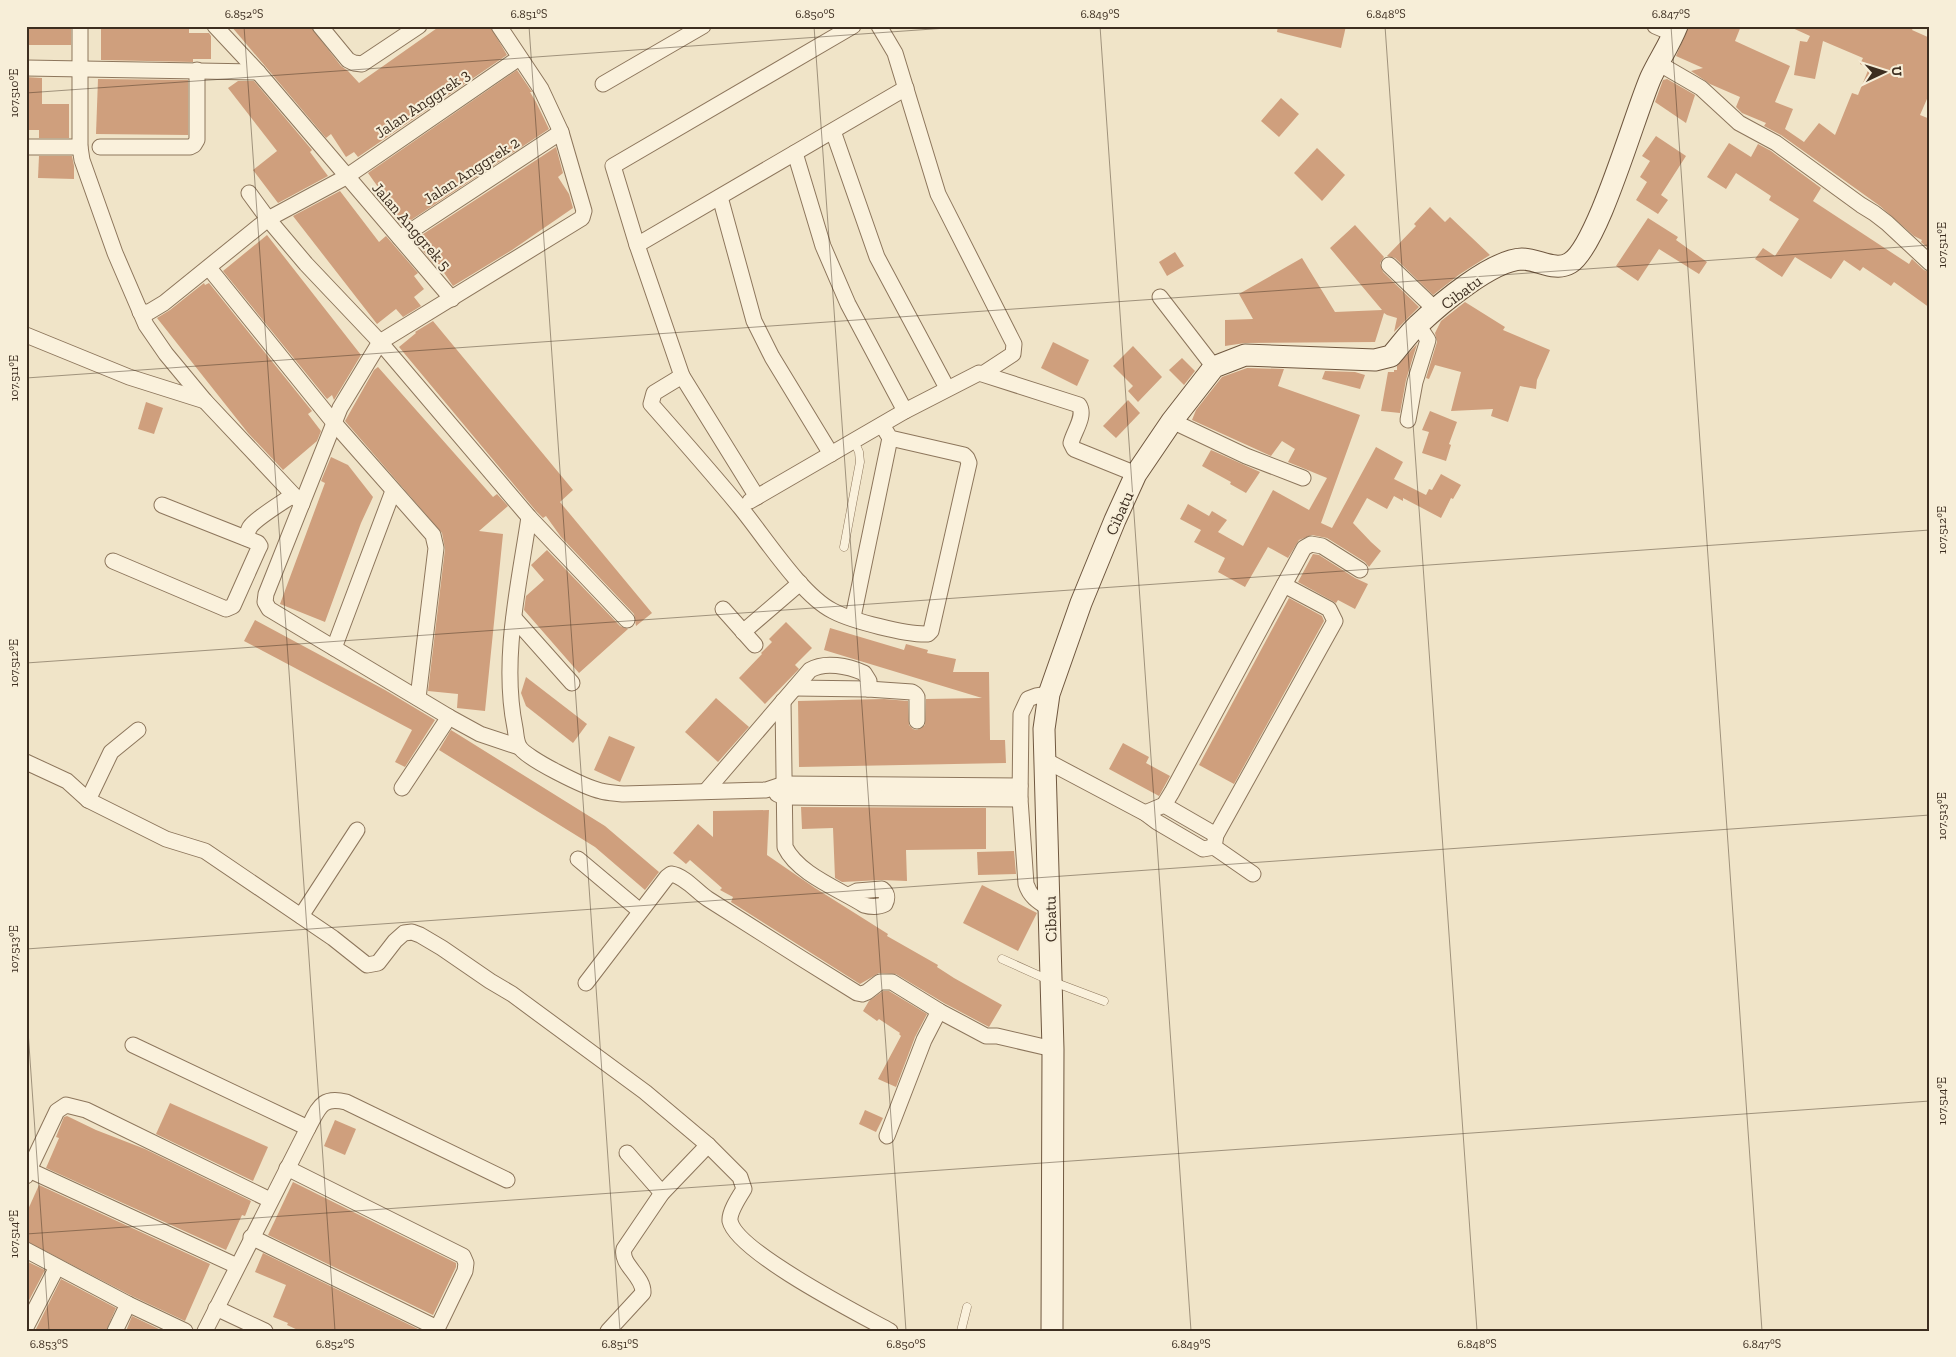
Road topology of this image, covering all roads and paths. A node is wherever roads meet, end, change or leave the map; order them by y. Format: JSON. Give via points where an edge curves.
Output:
{"nodes":[{"id":1,"x":80,"y":26,"type":"edge"},
{"id":2,"x":215,"y":26,"type":"edge"},
{"id":3,"x":320,"y":26,"type":"edge"},
{"id":4,"x":418,"y":26,"type":"edge"},
{"id":5,"x":499,"y":26,"type":"edge"},
{"id":6,"x":703,"y":26,"type":"edge"},
{"id":7,"x":853,"y":26,"type":"edge"},
{"id":8,"x":880,"y":26,"type":"edge"},
{"id":9,"x":1668,"y":29,"type":"edge"},
{"id":10,"x":519,"y":58,"type":"junction"},
{"id":11,"x":1658,"y":63,"type":"junction"},
{"id":12,"x":26,"y":68,"type":"edge"},
{"id":13,"x":80,"y":69,"type":"junction"},
{"id":14,"x":198,"y":70,"type":"junction"},
{"id":15,"x":258,"y":72,"type":"junction"},
{"id":16,"x":603,"y":84,"type":"dead end"},
{"id":17,"x":906,"y":88,"type":"junction"},
{"id":18,"x":833,"y":131,"type":"junction"},
{"id":19,"x":561,"y":132,"type":"junction"},
{"id":20,"x":26,"y":147,"type":"edge"},
{"id":21,"x":80,"y":147,"type":"junction"},
{"id":22,"x":100,"y":147,"type":"dead end"},
{"id":23,"x":795,"y":153,"type":"junction"},
{"id":24,"x":346,"y":177,"type":"junction"},
{"id":25,"x":249,"y":193,"type":"dead end"},
{"id":26,"x":720,"y":197,"type":"junction"},
{"id":27,"x":268,"y":219,"type":"junction"},
{"id":28,"x":400,"y":238,"type":"junction"},
{"id":29,"x":637,"y":245,"type":"junction"},
{"id":30,"x":1930,"y":263,"type":"edge"},
{"id":31,"x":1389,"y":265,"type":"dead end"},
{"id":32,"x":209,"y":268,"type":"junction"},
{"id":33,"x":452,"y":298,"type":"junction"},
{"id":34,"x":1160,"y":298,"type":"dead end"},
{"id":35,"x":1436,"y":310,"type":"junction"},
{"id":36,"x":140,"y":312,"type":"junction"},
{"id":37,"x":1418,"y":325,"type":"junction"},
{"id":38,"x":26,"y":335,"type":"edge"},
{"id":39,"x":380,"y":342,"type":"junction"},
{"id":40,"x":1214,"y":367,"type":"junction"},
{"id":41,"x":984,"y":373,"type":"junction"},
{"id":42,"x":682,"y":376,"type":"junction"},
{"id":43,"x":947,"y":388,"type":"junction"},
{"id":44,"x":206,"y":401,"type":"junction"},
{"id":45,"x":905,"y":411,"type":"junction"},
{"id":46,"x":1408,"y":420,"type":"dead end"},
{"id":47,"x":1172,"y":421,"type":"junction"},
{"id":48,"x":335,"y":424,"type":"junction"},
{"id":49,"x":886,"y":432,"type":"junction"},
{"id":50,"x":854,"y":441,"type":"junction"},
{"id":51,"x":831,"y":454,"type":"junction"},
{"id":52,"x":1136,"y":474,"type":"junction"},
{"id":53,"x":1303,"y":478,"type":"dead end"},
{"id":54,"x":393,"y":491,"type":"junction"},
{"id":55,"x":757,"y":497,"type":"junction"},
{"id":56,"x":298,"y":499,"type":"junction"},
{"id":57,"x":162,"y":504,"type":"dead end"},
{"id":58,"x":740,"y":507,"type":"junction"},
{"id":59,"x":529,"y":517,"type":"junction"},
{"id":60,"x":246,"y":538,"type":"junction"},
{"id":61,"x":844,"y":547,"type":"dead end"},
{"id":62,"x":113,"y":561,"type":"dead end"},
{"id":63,"x":1360,"y":570,"type":"dead end"},
{"id":64,"x":800,"y":583,"type":"junction"},
{"id":65,"x":1284,"y":585,"type":"junction"},
{"id":66,"x":723,"y":609,"type":"dead end"},
{"id":67,"x":514,"y":618,"type":"junction"},
{"id":68,"x":853,"y":618,"type":"junction"},
{"id":69,"x":627,"y":620,"type":"dead end"},
{"id":70,"x":743,"y":632,"type":"junction"},
{"id":71,"x":755,"y":645,"type":"dead end"},
{"id":72,"x":334,"y":648,"type":"junction"},
{"id":73,"x":572,"y":683,"type":"dead end"},
{"id":74,"x":794,"y":688,"type":"junction"},
{"id":75,"x":868,"y":689,"type":"junction"},
{"id":76,"x":1049,"y":694,"type":"junction"},
{"id":77,"x":418,"y":698,"type":"junction"},
{"id":78,"x":783,"y":701,"type":"junction"},
{"id":79,"x":449,"y":717,"type":"junction"},
{"id":80,"x":917,"y":720,"type":"dead end"},
{"id":81,"x":138,"y":730,"type":"dead end"},
{"id":82,"x":519,"y":747,"type":"junction"},
{"id":83,"x":1044,"y":760,"type":"junction"},
{"id":84,"x":26,"y":762,"type":"edge"},
{"id":85,"x":402,"y":788,"type":"dead end"},
{"id":86,"x":784,"y":790,"type":"junction"},
{"id":87,"x":706,"y":791,"type":"junction"},
{"id":88,"x":1020,"y":792,"type":"junction"},
{"id":89,"x":88,"y":800,"type":"junction"},
{"id":90,"x":1164,"y":805,"type":"junction"},
{"id":91,"x":1145,"y":813,"type":"junction"},
{"id":92,"x":357,"y":830,"type":"dead end"},
{"id":93,"x":1215,"y":841,"type":"junction"},
{"id":94,"x":578,"y":859,"type":"dead end"},
{"id":95,"x":1254,"y":874,"type":"dead end"},
{"id":96,"x":849,"y":895,"type":"dead end"},
{"id":97,"x":1050,"y":909,"type":"junction"},
{"id":98,"x":640,"y":911,"type":"junction"},
{"id":99,"x":301,"y":916,"type":"junction"},
{"id":100,"x":1002,"y":959,"type":"dead end"},
{"id":101,"x":1050,"y":980,"type":"junction"},
{"id":102,"x":586,"y":983,"type":"dead end"},
{"id":103,"x":1104,"y":1000,"type":"dead end"},
{"id":104,"x":939,"y":1011,"type":"junction"},
{"id":105,"x":133,"y":1045,"type":"dead end"},
{"id":106,"x":1053,"y":1048,"type":"junction"},
{"id":107,"x":308,"y":1128,"type":"junction"},
{"id":108,"x":887,"y":1136,"type":"dead end"},
{"id":109,"x":708,"y":1145,"type":"junction"},
{"id":110,"x":627,"y":1153,"type":"dead end"},
{"id":111,"x":287,"y":1168,"type":"junction"},
{"id":112,"x":28,"y":1173,"type":"edge"},
{"id":113,"x":507,"y":1180,"type":"dead end"},
{"id":114,"x":662,"y":1193,"type":"junction"},
{"id":115,"x":270,"y":1200,"type":"junction"},
{"id":116,"x":251,"y":1237,"type":"junction"},
{"id":117,"x":26,"y":1250,"type":"edge"},
{"id":118,"x":237,"y":1266,"type":"junction"},
{"id":119,"x":57,"y":1267,"type":"junction"},
{"id":120,"x":128,"y":1304,"type":"junction"},
{"id":121,"x":967,"y":1307,"type":"dead end"},
{"id":122,"x":216,"y":1308,"type":"junction"},
{"id":123,"x":26,"y":1327,"type":"edge"},
{"id":124,"x":436,"y":1330,"type":"edge"},
{"id":125,"x":115,"y":1331,"type":"edge"},
{"id":126,"x":185,"y":1331,"type":"edge"},
{"id":127,"x":205,"y":1331,"type":"edge"},
{"id":128,"x":265,"y":1331,"type":"edge"},
{"id":129,"x":608,"y":1331,"type":"edge"},
{"id":130,"x":890,"y":1331,"type":"edge"},
{"id":131,"x":961,"y":1331,"type":"edge"},
{"id":132,"x":1052,"y":1331,"type":"edge"}],
"edges":[{"from":1,"to":13,"type":"street"},
{"from":2,"to":15,"type":"street","name":"Jalan Anggrek 5"},
{"from":3,"to":4,"type":"street","via":[[348,60],[362,64]]},
{"from":5,"to":10,"type":"street"},
{"from":6,"to":16,"type":"street"},
{"from":7,"to":29,"type":"street","via":[[613,166]]},
{"from":8,"to":17,"type":"street","via":[[895,53]]},
{"from":9,"to":11,"type":"street","name":"Cibatu"},
{"from":10,"to":19,"type":"street","via":[[541,89]]},
{"from":10,"to":24,"type":"street","name":"Jalan Anggrek 3"},
{"from":11,"to":30,"type":"street","via":[[1701,88],[1739,124],[1776,143],[1874,213]]},
{"from":11,"to":35,"type":"street","name":"Cibatu","via":[[1594,228],[1580,255],[1569,264],[1554,266],[1523,259],[1503,263],[1462,287]]},
{"from":12,"to":13,"type":"street"},
{"from":13,"to":14,"type":"street"},
{"from":13,"to":21,"type":"street"},
{"from":14,"to":15,"type":"street"},
{"from":14,"to":22,"type":"street","via":[[197,140],[194,145]]},
{"from":15,"to":24,"type":"street","name":"Jalan Anggrek 5"},
{"from":17,"to":18,"type":"street"},
{"from":17,"to":41,"type":"street","via":[[938,194],[1014,344],[1013,354]]},
{"from":18,"to":23,"type":"street"},
{"from":18,"to":43,"type":"street","via":[[877,257]]},
{"from":19,"to":28,"type":"street","name":"Jalan Anggrek 2"},
{"from":19,"to":33,"type":"street","via":[[584,210],[582,218]]},
{"from":20,"to":21,"type":"street"},
{"from":21,"to":36,"type":"street","via":[[109,236]]},
{"from":23,"to":26,"type":"street"},
{"from":23,"to":45,"type":"street","via":[[823,246],[848,304]]},
{"from":24,"to":27,"type":"street","name":"Jalan Anggrek 3"},
{"from":24,"to":28,"type":"street","name":"Jalan Anggrek 5"},
{"from":25,"to":27,"type":"street"},
{"from":26,"to":29,"type":"street"},
{"from":26,"to":51,"type":"street","via":[[754,321],[772,358]]},
{"from":27,"to":32,"type":"street","name":"Jalan Anggrek 3"},
{"from":27,"to":39,"type":"street"},
{"from":28,"to":33,"type":"street","name":"Jalan Anggrek 5"},
{"from":29,"to":42,"type":"street"},
{"from":31,"to":35,"type":"street"},
{"from":32,"to":36,"type":"street","name":"Jalan Anggrek 3","via":[[164,303],[149,312]]},
{"from":32,"to":48,"type":"street"},
{"from":33,"to":39,"type":"street"},
{"from":34,"to":40,"type":"street"},
{"from":35,"to":37,"type":"street","name":"Cibatu"},
{"from":36,"to":44,"type":"street","via":[[166,354]]},
{"from":37,"to":40,"type":"street","name":"Cibatu","via":[[1391,356],[1385,358],[1245,356]]},
{"from":37,"to":46,"type":"street","via":[[1428,340]]},
{"from":38,"to":44,"type":"street","via":[[129,377]]},
{"from":39,"to":48,"type":"street","via":[[340,408]]},
{"from":39,"to":59,"type":"street"},
{"from":40,"to":47,"type":"street","name":"Cibatu"},
{"from":41,"to":43,"type":"street","via":[[973,374]]},
{"from":41,"to":52,"type":"street","via":[[1079,405],[1081,416],[1071,443],[1074,449]]},
{"from":42,"to":55,"type":"street"},
{"from":42,"to":58,"type":"street","via":[[654,393],[651,404]]},
{"from":43,"to":45,"type":"street"},
{"from":44,"to":56,"type":"street"},
{"from":45,"to":49,"type":"street"},
{"from":47,"to":52,"type":"street","name":"Cibatu"},
{"from":47,"to":53,"type":"street","via":[[1246,456]]},
{"from":48,"to":54,"type":"street"},
{"from":48,"to":56,"type":"street"},
{"from":49,"to":50,"type":"street"},
{"from":49,"to":68,"type":"street"},
{"from":49,"to":68,"type":"street","via":[[964,455],[969,463],[931,631],[924,634]]},
{"from":50,"to":51,"type":"street"},
{"from":50,"to":61,"type":"lane","via":[[860,462]]},
{"from":51,"to":55,"type":"street"},
{"from":52,"to":76,"type":"street","name":"Cibatu","via":[[1081,604]]},
{"from":54,"to":72,"type":"street"},
{"from":54,"to":77,"type":"street","via":[[433,535],[436,548]]},
{"from":55,"to":58,"type":"street"},
{"from":56,"to":60,"type":"street","via":[[260,517],[250,527]]},
{"from":56,"to":72,"type":"street","via":[[265,602],[269,609]]},
{"from":57,"to":60,"type":"street"},
{"from":58,"to":64,"type":"street"},
{"from":59,"to":67,"type":"street"},
{"from":59,"to":69,"type":"street"},
{"from":60,"to":62,"type":"street","via":[[260,546],[233,606],[226,609]]},
{"from":63,"to":65,"type":"street","via":[[1322,546],[1311,544],[1304,548]]},
{"from":64,"to":68,"type":"street","via":[[833,611]]},
{"from":64,"to":70,"type":"street"},
{"from":65,"to":90,"type":"street"},
{"from":65,"to":93,"type":"street","via":[[1329,609],[1335,621]]},
{"from":66,"to":70,"type":"street"},
{"from":67,"to":73,"type":"street"},
{"from":67,"to":82,"type":"street","via":[[511,685]]},
{"from":70,"to":71,"type":"street"},
{"from":72,"to":77,"type":"street"},
{"from":74,"to":75,"type":"street"},
{"from":74,"to":75,"type":"street","via":[[810,670],[824,664],[864,673],[869,681]]},
{"from":74,"to":78,"type":"street"},
{"from":75,"to":80,"type":"street","via":[[912,692],[915,694]]},
{"from":76,"to":83,"type":"street","name":"Cibatu"},
{"from":76,"to":88,"type":"street","via":[[1028,699],[1021,714]]},
{"from":77,"to":79,"type":"street"},
{"from":78,"to":86,"type":"street"},
{"from":78,"to":87,"type":"street"},
{"from":79,"to":82,"type":"street","via":[[480,734]]},
{"from":79,"to":85,"type":"street"},
{"from":81,"to":89,"type":"street","via":[[111,752]]},
{"from":82,"to":87,"type":"street","via":[[569,778],[602,792]]},
{"from":83,"to":91,"type":"street"},
{"from":83,"to":97,"type":"street","name":"Cibatu"},
{"from":84,"to":89,"type":"street","via":[[67,781]]},
{"from":86,"to":87,"type":"street"},
{"from":86,"to":88,"type":"street"},
{"from":86,"to":96,"type":"street","via":[[785,847],[790,856],[802,868]]},
{"from":88,"to":97,"type":"street","via":[[1026,884],[1035,900]]},
{"from":89,"to":99,"type":"street","via":[[166,839],[205,851]]},
{"from":90,"to":91,"type":"street"},
{"from":90,"to":93,"type":"street"},
{"from":91,"to":93,"type":"street","via":[[1203,849]]},
{"from":92,"to":99,"type":"street"},
{"from":93,"to":95,"type":"street"},
{"from":94,"to":98,"type":"street"},
{"from":97,"to":101,"type":"street","name":"Cibatu"},
{"from":98,"to":102,"type":"street"},
{"from":98,"to":104,"type":"street","via":[[667,877],[677,875],[711,901],[857,993],[867,992],[880,982],[892,982]]},
{"from":99,"to":109,"type":"street","via":[[367,965],[378,963],[404,933],[420,934],[534,1010],[645,1092]]},
{"from":100,"to":101,"type":"lane"},
{"from":101,"to":103,"type":"lane"},
{"from":101,"to":106,"type":"street","name":"Cibatu"},
{"from":104,"to":106,"type":"street","via":[[986,1036]]},
{"from":104,"to":108,"type":"street","via":[[924,1040]]},
{"from":105,"to":107,"type":"street"},
{"from":106,"to":132,"type":"street","name":"Cibatu"},
{"from":107,"to":111,"type":"street"},
{"from":107,"to":113,"type":"street","via":[[322,1104],[335,1099]]},
{"from":109,"to":114,"type":"street"},
{"from":109,"to":130,"type":"street","via":[[743,1182],[744,1190],[730,1222],[745,1242],[814,1289]]},
{"from":110,"to":114,"type":"street"},
{"from":111,"to":115,"type":"street"},
{"from":111,"to":124,"type":"street","via":[[463,1256],[465,1272]]},
{"from":112,"to":115,"type":"street","via":[[57,1111],[66,1105]]},
{"from":112,"to":118,"type":"street"},
{"from":114,"to":129,"type":"street","via":[[623,1252],[642,1283],[643,1293]]},
{"from":115,"to":116,"type":"street"},
{"from":116,"to":118,"type":"street"},
{"from":116,"to":124,"type":"street"},
{"from":117,"to":119,"type":"street"},
{"from":118,"to":122,"type":"street"},
{"from":119,"to":120,"type":"street"},
{"from":119,"to":123,"type":"street"},
{"from":120,"to":125,"type":"street"},
{"from":120,"to":126,"type":"street"},
{"from":121,"to":131,"type":"lane"},
{"from":122,"to":127,"type":"street"},
{"from":122,"to":128,"type":"street"}]}
